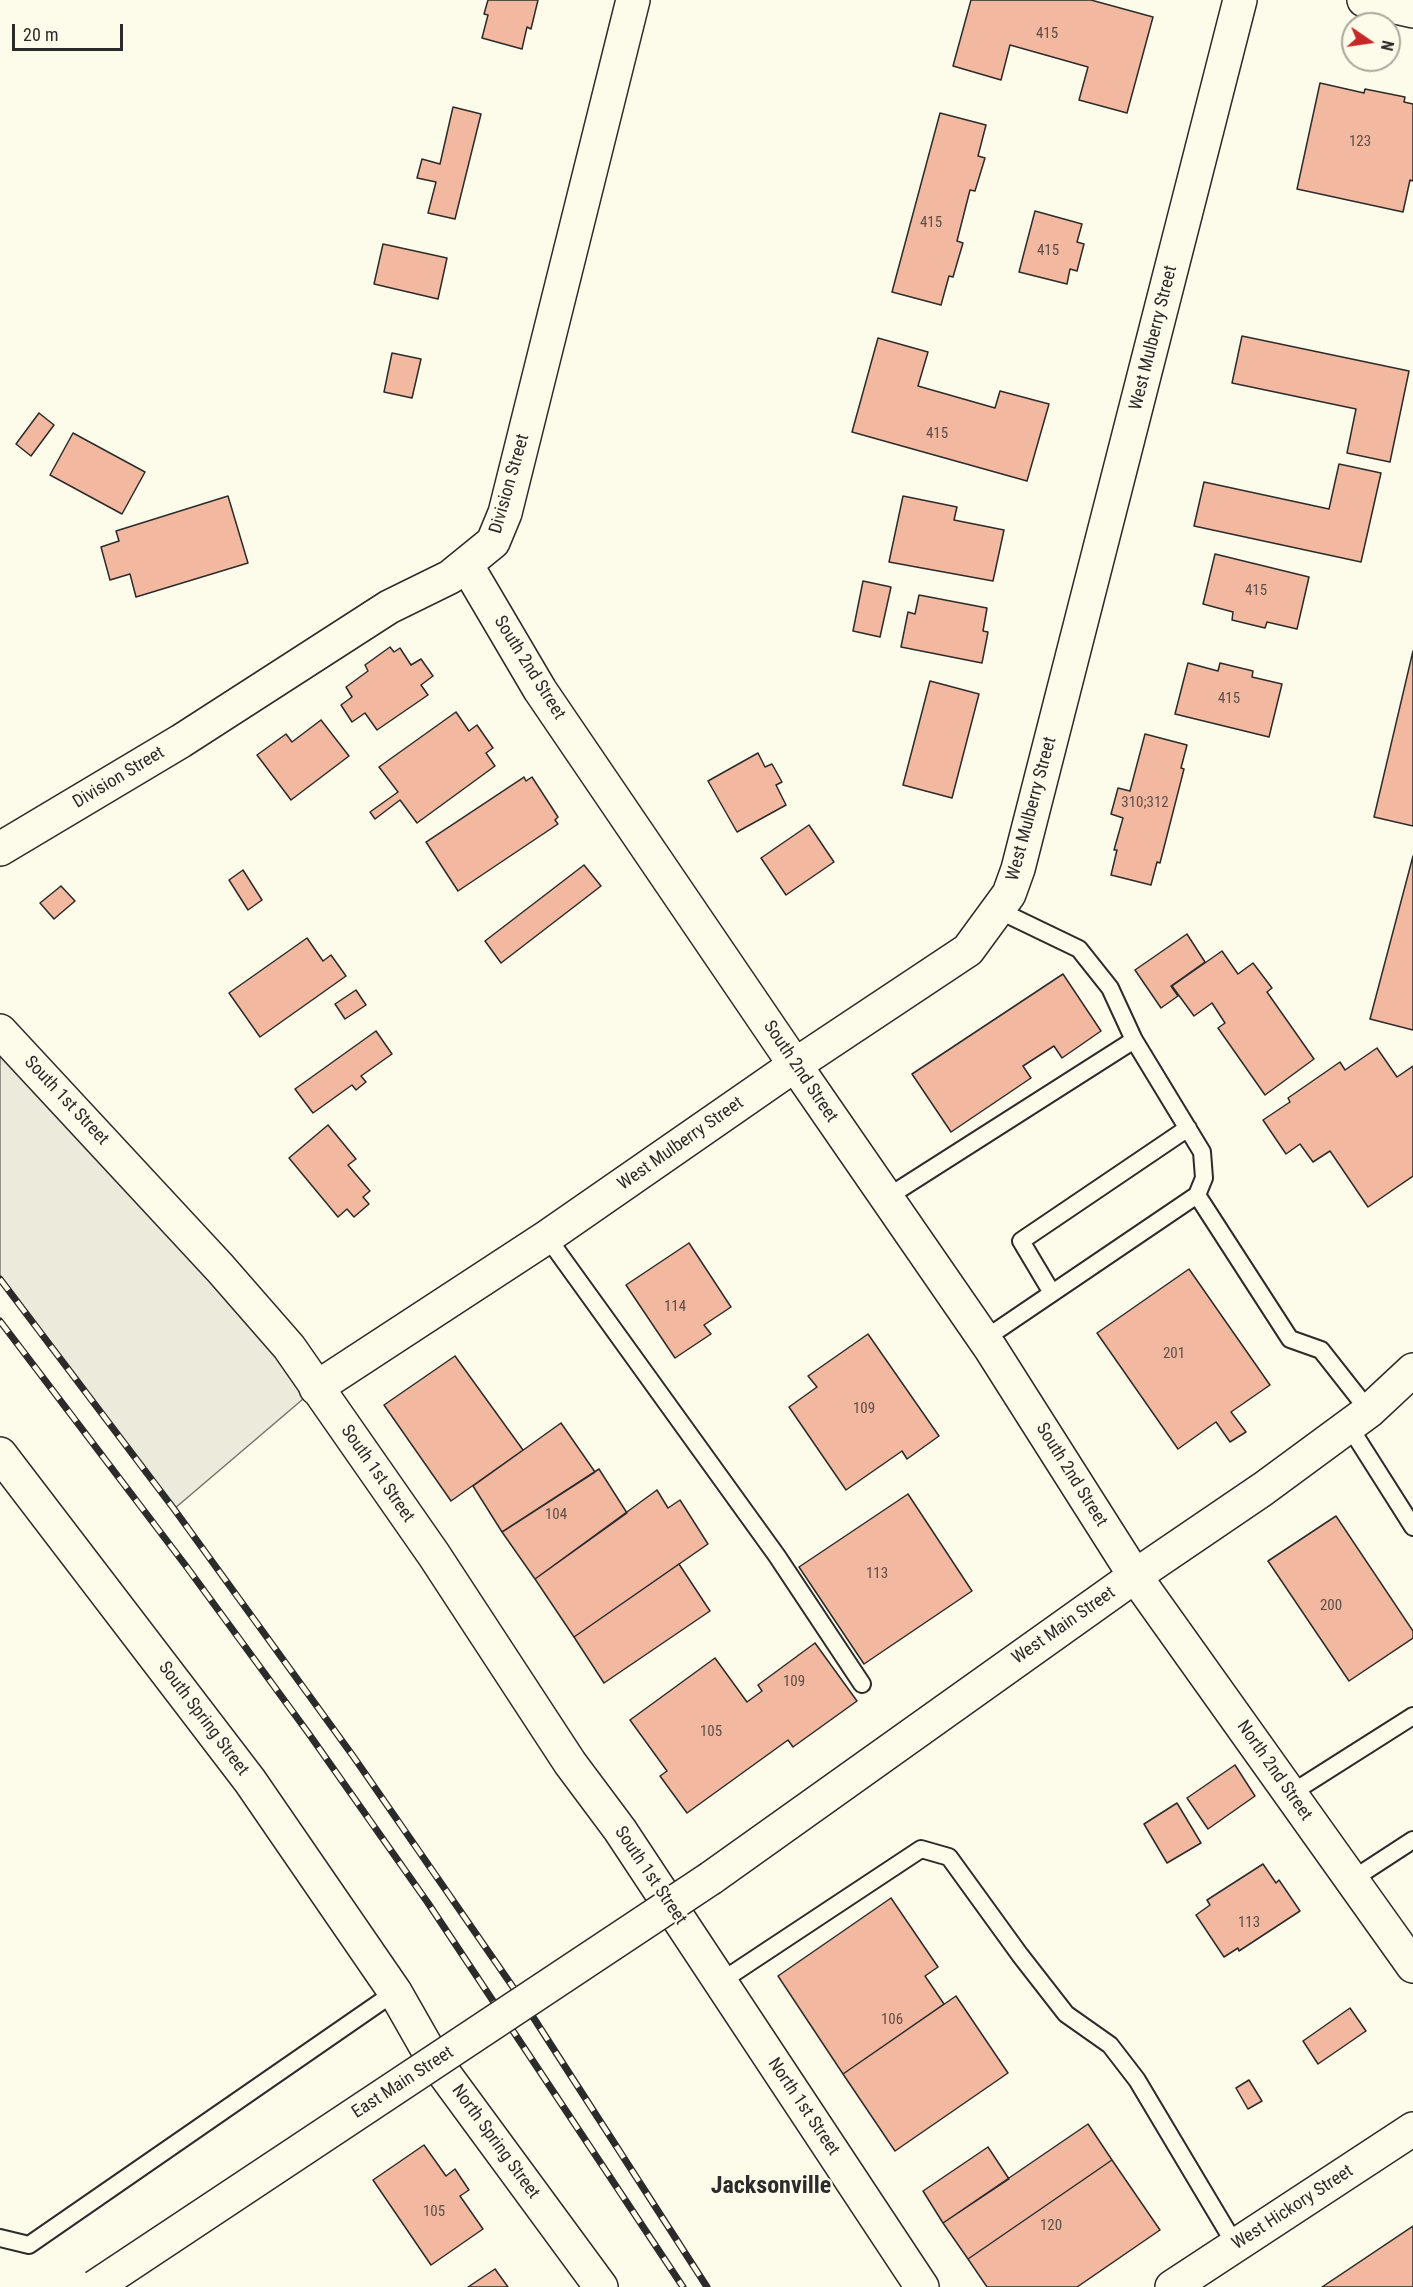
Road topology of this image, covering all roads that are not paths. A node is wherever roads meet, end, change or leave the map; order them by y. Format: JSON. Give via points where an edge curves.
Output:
{"nodes":[{"id":1,"x":633,"y":0,"type":"edge"},
{"id":2,"x":1240,"y":0,"type":"edge"},
{"id":3,"x":1364,"y":0,"type":"edge"},
{"id":4,"x":1413,"y":11,"type":"edge"},
{"id":5,"x":467,"y":566,"type":"junction"},
{"id":6,"x":0,"y":849,"type":"edge"},
{"id":7,"x":998,"y":910,"type":"junction"},
{"id":8,"x":0,"y":1030,"type":"edge"},
{"id":9,"x":1134,"y":1041,"type":"junction"},
{"id":10,"x":795,"y":1065,"type":"junction"},
{"id":11,"x":1188,"y":1128,"type":"junction"},
{"id":12,"x":1197,"y":1195,"type":"junction"},
{"id":13,"x":886,"y":1198,"type":"junction"},
{"id":14,"x":547,"y":1237,"type":"junction"},
{"id":15,"x":1052,"y":1293,"type":"junction"},
{"id":16,"x":983,"y":1340,"type":"junction"},
{"id":17,"x":1413,"y":1370,"type":"edge"},
{"id":18,"x":316,"y":1388,"type":"junction"},
{"id":19,"x":1359,"y":1419,"type":"junction"},
{"id":20,"x":0,"y":1454,"type":"edge"},
{"id":21,"x":1413,"y":1527,"type":"edge"},
{"id":22,"x":1135,"y":1576,"type":"junction"},
{"id":23,"x":862,"y":1684,"type":"dead end"},
{"id":24,"x":1413,"y":1716,"type":"edge"},
{"id":25,"x":1290,"y":1794,"type":"junction"},
{"id":26,"x":1413,"y":1840,"type":"edge"},
{"id":27,"x":711,"y":1878,"type":"joint"},
{"id":28,"x":1350,"y":1881,"type":"junction"},
{"id":29,"x":1413,"y":1966,"type":"edge"},
{"id":30,"x":712,"y":1969,"type":"junction"},
{"id":31,"x":395,"y":1992,"type":"junction"},
{"id":32,"x":1413,"y":2129,"type":"edge"},
{"id":33,"x":0,"y":2238,"type":"edge"},
{"id":34,"x":1236,"y":2246,"type":"junction"},
{"id":35,"x":95,"y":2287,"type":"edge"},
{"id":36,"x":601,"y":2287,"type":"edge"},
{"id":37,"x":922,"y":2287,"type":"edge"},
{"id":38,"x":1172,"y":2287,"type":"edge"}],
"edges":[{"from":1,"to":5,"type":"street","name":"Division Street","via":[[505,513],[493,542]]},
{"from":2,"to":7,"type":"street","name":"West Mulberry Street","via":[[1018,869]]},
{"from":3,"to":4,"type":"street"},
{"from":5,"to":6,"type":"street","name":"Division Street","via":[[389,607],[181,741]]},
{"from":5,"to":10,"type":"street","name":"South 2nd Street","via":[[540,690]]},
{"from":7,"to":9,"type":"lane","via":[[1078,949],[1110,988]]},
{"from":7,"to":10,"type":"street","name":"West Mulberry Street","via":[[968,950]]},
{"from":8,"to":18,"type":"street","name":"South 1st Street","via":[[220,1268],[289,1347]]},
{"from":9,"to":11,"type":"lane"},
{"from":9,"to":13,"type":"lane"},
{"from":10,"to":13,"type":"street","name":"South 2nd Street"},
{"from":10,"to":14,"type":"street","name":"West Mulberry Street"},
{"from":11,"to":12,"type":"lane","via":[[1202,1152],[1204,1178]]},
{"from":11,"to":15,"type":"lane","via":[[1021,1241]]},
{"from":12,"to":15,"type":"lane"},
{"from":12,"to":19,"type":"lane","via":[[1290,1339],[1321,1350]]},
{"from":13,"to":16,"type":"street","name":"South 2nd Street"},
{"from":14,"to":18,"type":"street","name":"West Mulberry Street"},
{"from":14,"to":23,"type":"lane","via":[[777,1556]]},
{"from":15,"to":16,"type":"lane"},
{"from":16,"to":22,"type":"street","name":"South 2nd Street"},
{"from":17,"to":19,"type":"street","name":"West Main Street"},
{"from":18,"to":30,"type":"street","name":"South 1st Street","via":[[435,1555],[570,1763],[620,1830]]},
{"from":19,"to":21,"type":"lane"},
{"from":19,"to":22,"type":"street","name":"West Main Street"},
{"from":20,"to":31,"type":"street","name":"South Spring Street","via":[[250,1781]]},
{"from":22,"to":25,"type":"street","name":"North 2nd Street"},
{"from":22,"to":27,"type":"street","name":"West Main Street"},
{"from":24,"to":25,"type":"lane"},
{"from":25,"to":28,"type":"street","name":"North 2nd Street"},
{"from":26,"to":28,"type":"lane"},
{"from":27,"to":35,"type":"street","name":"East Main Street","bridge":true},
{"from":28,"to":29,"type":"street","name":"North 2nd Street"},
{"from":30,"to":34,"type":"lane","via":[[921,1849],[949,1857],[1066,2014],[1110,2045],[1137,2080]]},
{"from":30,"to":37,"type":"street","name":"North 1st Street"},
{"from":31,"to":33,"type":"lane","via":[[29,2245]]},
{"from":31,"to":36,"type":"street","name":"North Spring Street","via":[[432,2057]]},
{"from":32,"to":34,"type":"street","name":"West Hickory Street"},
{"from":34,"to":38,"type":"street","name":"West Hickory Street"}]}
